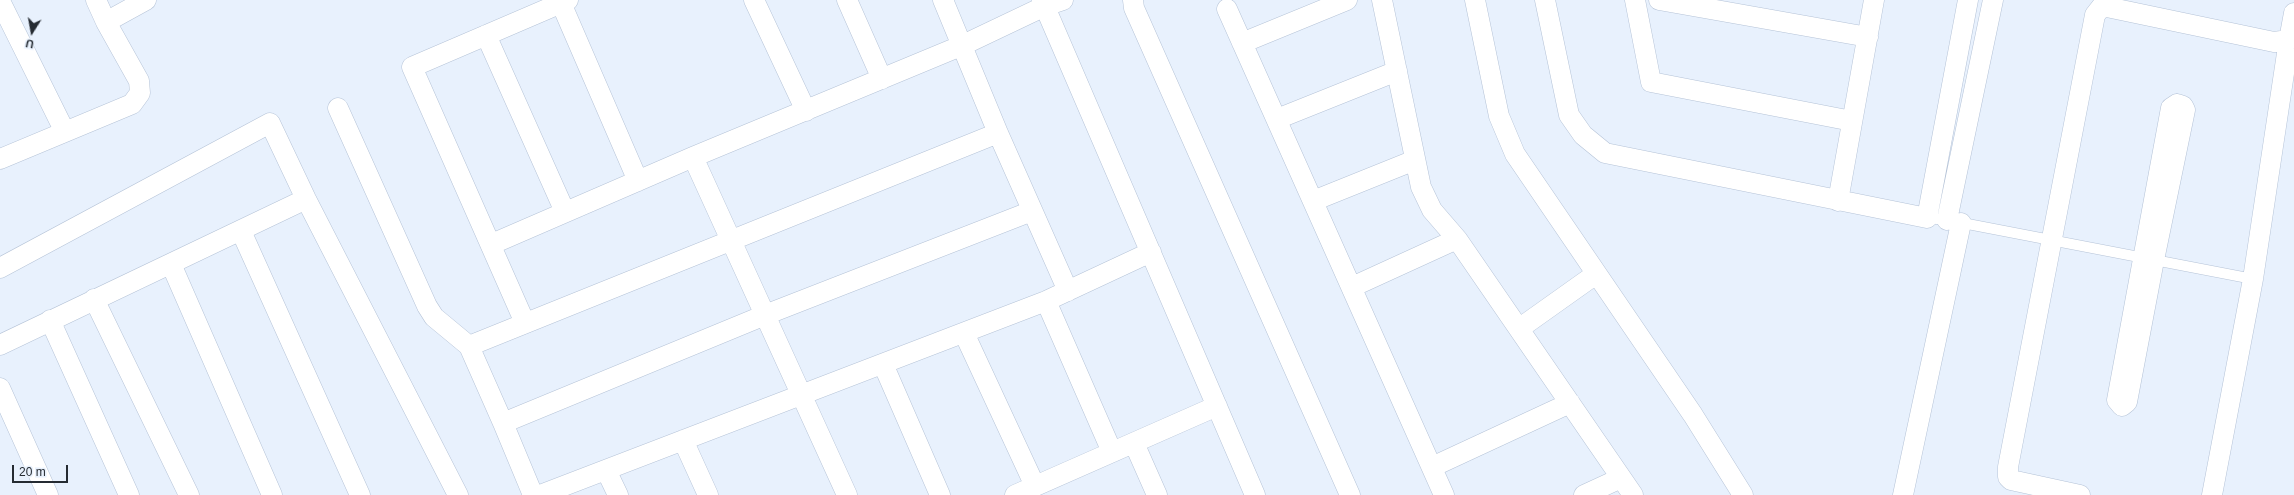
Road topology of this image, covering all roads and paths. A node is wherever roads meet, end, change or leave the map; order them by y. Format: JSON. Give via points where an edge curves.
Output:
{"nodes":[{"id":1,"x":96,"y":0,"type":"edge"},
{"id":2,"x":146,"y":0,"type":"edge"},
{"id":3,"x":754,"y":0,"type":"edge"},
{"id":4,"x":847,"y":0,"type":"edge"},
{"id":5,"x":943,"y":0,"type":"edge"},
{"id":6,"x":1133,"y":0,"type":"edge"},
{"id":7,"x":1347,"y":0,"type":"edge"},
{"id":8,"x":1382,"y":0,"type":"edge"},
{"id":9,"x":1475,"y":0,"type":"edge"},
{"id":10,"x":1545,"y":0,"type":"edge"},
{"id":11,"x":1635,"y":0,"type":"edge"},
{"id":12,"x":1659,"y":0,"type":"edge"},
{"id":13,"x":1874,"y":0,"type":"edge"},
{"id":14,"x":1968,"y":0,"type":"edge"},
{"id":15,"x":1993,"y":0,"type":"edge"},
{"id":16,"x":0,"y":1,"type":"edge"},
{"id":17,"x":565,"y":2,"type":"edge"},
{"id":18,"x":1050,"y":2,"type":"edge"},
{"id":19,"x":1227,"y":8,"type":"dead end"},
{"id":20,"x":2294,"y":13,"type":"edge"},
{"id":21,"x":106,"y":22,"type":"junction"},
{"id":22,"x":486,"y":35,"type":"junction"},
{"id":23,"x":1868,"y":37,"type":"junction"},
{"id":24,"x":2289,"y":40,"type":"junction"},
{"id":25,"x":1242,"y":43,"type":"junction"},
{"id":26,"x":963,"y":45,"type":"junction"},
{"id":27,"x":1397,"y":71,"type":"junction"},
{"id":28,"x":882,"y":79,"type":"junction"},
{"id":29,"x":338,"y":108,"type":"dead end"},
{"id":30,"x":806,"y":110,"type":"junction"},
{"id":31,"x":1277,"y":120,"type":"junction"},
{"id":32,"x":1852,"y":121,"type":"junction"},
{"id":33,"x":65,"y":132,"type":"junction"},
{"id":34,"x":998,"y":133,"type":"junction"},
{"id":35,"x":693,"y":157,"type":"junction"},
{"id":36,"x":0,"y":160,"type":"edge"},
{"id":37,"x":1415,"y":160,"type":"junction"},
{"id":38,"x":638,"y":181,"type":"junction"},
{"id":39,"x":306,"y":199,"type":"junction"},
{"id":40,"x":1313,"y":201,"type":"junction"},
{"id":41,"x":1838,"y":201,"type":"junction"},
{"id":42,"x":1032,"y":211,"type":"junction"},
{"id":43,"x":565,"y":212,"type":"junction"},
{"id":44,"x":1927,"y":218,"type":"junction"},
{"id":45,"x":1954,"y":221,"type":"junction"},
{"id":46,"x":241,"y":231,"type":"junction"},
{"id":47,"x":1457,"y":239,"type":"junction"},
{"id":48,"x":731,"y":240,"type":"junction"},
{"id":49,"x":2053,"y":240,"type":"junction"},
{"id":50,"x":492,"y":244,"type":"junction"},
{"id":51,"x":1151,"y":252,"type":"junction"},
{"id":52,"x":2149,"y":259,"type":"junction"},
{"id":53,"x":171,"y":264,"type":"junction"},
{"id":54,"x":0,"y":268,"type":"edge"},
{"id":55,"x":1596,"y":274,"type":"junction"},
{"id":56,"x":2253,"y":279,"type":"junction"},
{"id":57,"x":1352,"y":287,"type":"junction"},
{"id":58,"x":1068,"y":290,"type":"junction"},
{"id":59,"x":94,"y":299,"type":"junction"},
{"id":60,"x":1046,"y":301,"type":"junction"},
{"id":61,"x":765,"y":314,"type":"junction"},
{"id":62,"x":50,"y":320,"type":"junction"},
{"id":63,"x":525,"y":323,"type":"junction"},
{"id":64,"x":1520,"y":328,"type":"junction"},
{"id":65,"x":964,"y":333,"type":"junction"},
{"id":66,"x":0,"y":346,"type":"edge"},
{"id":67,"x":468,"y":346,"type":"junction"},
{"id":68,"x":883,"y":364,"type":"junction"},
{"id":69,"x":0,"y":388,"type":"edge"},
{"id":70,"x":802,"y":395,"type":"junction"},
{"id":71,"x":1570,"y":403,"type":"junction"},
{"id":72,"x":1217,"y":406,"type":"junction"},
{"id":73,"x":503,"y":423,"type":"junction"},
{"id":74,"x":683,"y":440,"type":"junction"},
{"id":75,"x":1134,"y":443,"type":"junction"},
{"id":76,"x":1112,"y":452,"type":"junction"},
{"id":77,"x":1432,"y":467,"type":"junction"},
{"id":78,"x":606,"y":470,"type":"junction"},
{"id":79,"x":1621,"y":478,"type":"junction"},
{"id":80,"x":1035,"y":486,"type":"junction"},
{"id":81,"x":48,"y":495,"type":"edge"},
{"id":82,"x":129,"y":495,"type":"edge"},
{"id":83,"x":189,"y":495,"type":"edge"},
{"id":84,"x":272,"y":495,"type":"edge"},
{"id":85,"x":360,"y":495,"type":"edge"},
{"id":86,"x":458,"y":495,"type":"edge"},
{"id":87,"x":533,"y":495,"type":"edge"},
{"id":88,"x":540,"y":495,"type":"edge"},
{"id":89,"x":618,"y":495,"type":"edge"},
{"id":90,"x":708,"y":495,"type":"edge"},
{"id":91,"x":847,"y":495,"type":"edge"},
{"id":92,"x":940,"y":495,"type":"edge"},
{"id":93,"x":1015,"y":495,"type":"edge"},
{"id":94,"x":1157,"y":495,"type":"edge"},
{"id":95,"x":1255,"y":495,"type":"edge"},
{"id":96,"x":1350,"y":495,"type":"edge"},
{"id":97,"x":1444,"y":495,"type":"edge"},
{"id":98,"x":1584,"y":495,"type":"edge"},
{"id":99,"x":1633,"y":495,"type":"edge"},
{"id":100,"x":1743,"y":495,"type":"edge"},
{"id":101,"x":1903,"y":495,"type":"edge"},
{"id":102,"x":2080,"y":495,"type":"edge"},
{"id":103,"x":2212,"y":495,"type":"edge"}],
"edges":[{"from":1,"to":21,"type":"street"},
{"from":2,"to":21,"type":"street"},
{"from":3,"to":30,"type":"street"},
{"from":4,"to":28,"type":"street"},
{"from":5,"to":26,"type":"street"},
{"from":6,"to":96,"type":"street","via":[[1140,23]]},
{"from":7,"to":25,"type":"street"},
{"from":8,"to":27,"type":"street"},
{"from":9,"to":55,"type":"street","via":[[1499,116],[1515,154]]},
{"from":10,"to":41,"type":"street","via":[[1569,115],[1583,136],[1605,153]]},
{"from":11,"to":32,"type":"street","via":[[1651,82]]},
{"from":12,"to":23,"type":"street"},
{"from":13,"to":23,"type":"street"},
{"from":14,"to":44,"type":"street"},
{"from":15,"to":45,"type":"street"},
{"from":16,"to":33,"type":"street"},
{"from":17,"to":22,"type":"street"},
{"from":17,"to":38,"type":"street"},
{"from":18,"to":26,"type":"street"},
{"from":18,"to":51,"type":"street"},
{"from":19,"to":25,"type":"street"},
{"from":20,"to":24,"type":"street"},
{"from":21,"to":33,"type":"street","via":[[139,81],[140,93],[132,104]]},
{"from":22,"to":43,"type":"street"},
{"from":22,"to":50,"type":"street","via":[[412,67]]},
{"from":23,"to":32,"type":"street"},
{"from":24,"to":49,"type":"street","via":[[2274,42],[2102,6],[2098,9],[2094,15]]},
{"from":24,"to":56,"type":"street"},
{"from":25,"to":31,"type":"street"},
{"from":26,"to":28,"type":"street"},
{"from":26,"to":34,"type":"street"},
{"from":27,"to":31,"type":"street"},
{"from":27,"to":37,"type":"street"},
{"from":28,"to":30,"type":"street"},
{"from":29,"to":67,"type":"street","via":[[427,306],[434,317]]},
{"from":30,"to":35,"type":"street"},
{"from":31,"to":40,"type":"street"},
{"from":32,"to":41,"type":"street"},
{"from":33,"to":36,"type":"street"},
{"from":34,"to":42,"type":"street"},
{"from":34,"to":48,"type":"street"},
{"from":35,"to":38,"type":"street"},
{"from":35,"to":48,"type":"street"},
{"from":37,"to":40,"type":"street"},
{"from":37,"to":47,"type":"street","via":[[1421,186],[1432,210]]},
{"from":38,"to":43,"type":"street"},
{"from":39,"to":46,"type":"street"},
{"from":39,"to":54,"type":"street","via":[[270,123]]},
{"from":39,"to":86,"type":"street"},
{"from":40,"to":57,"type":"street"},
{"from":41,"to":44,"type":"street"},
{"from":42,"to":58,"type":"street"},
{"from":42,"to":61,"type":"street"},
{"from":43,"to":50,"type":"street"},
{"from":44,"to":45,"type":"lane"},
{"from":45,"to":49,"type":"lane"},
{"from":45,"to":101,"type":"street"},
{"from":46,"to":53,"type":"street"},
{"from":46,"to":85,"type":"street"},
{"from":47,"to":57,"type":"street"},
{"from":47,"to":64,"type":"street"},
{"from":48,"to":61,"type":"street"},
{"from":48,"to":63,"type":"street"},
{"from":49,"to":52,"type":"lane"},
{"from":49,"to":102,"type":"street","via":[[2008,477],[2011,480]]},
{"from":50,"to":63,"type":"street"},
{"from":51,"to":58,"type":"street"},
{"from":51,"to":72,"type":"street"},
{"from":52,"to":52,"type":"street","via":[[2127,402],[2122,406],[2117,400]]},
{"from":52,"to":52,"type":"street","via":[[2172,108],[2180,105],[2185,110]]},
{"from":52,"to":56,"type":"lane"},
{"from":53,"to":59,"type":"street"},
{"from":53,"to":84,"type":"street"},
{"from":55,"to":64,"type":"street"},
{"from":55,"to":100,"type":"street","via":[[1693,415]]},
{"from":56,"to":103,"type":"street"},
{"from":57,"to":77,"type":"street"},
{"from":58,"to":60,"type":"street"},
{"from":59,"to":62,"type":"street"},
{"from":59,"to":83,"type":"street"},
{"from":60,"to":65,"type":"street"},
{"from":60,"to":76,"type":"street"},
{"from":61,"to":70,"type":"street"},
{"from":61,"to":73,"type":"street"},
{"from":62,"to":66,"type":"street"},
{"from":62,"to":82,"type":"street"},
{"from":63,"to":67,"type":"street"},
{"from":64,"to":71,"type":"street"},
{"from":65,"to":68,"type":"street"},
{"from":65,"to":80,"type":"street"},
{"from":67,"to":73,"type":"street"},
{"from":68,"to":70,"type":"street"},
{"from":68,"to":92,"type":"street"},
{"from":69,"to":81,"type":"street"},
{"from":70,"to":74,"type":"street"},
{"from":70,"to":91,"type":"street"},
{"from":71,"to":77,"type":"street"},
{"from":71,"to":79,"type":"street"},
{"from":72,"to":75,"type":"street"},
{"from":72,"to":95,"type":"street"},
{"from":73,"to":87,"type":"street"},
{"from":74,"to":78,"type":"street"},
{"from":74,"to":90,"type":"street"},
{"from":75,"to":76,"type":"street"},
{"from":75,"to":94,"type":"street"},
{"from":76,"to":80,"type":"street"},
{"from":77,"to":97,"type":"street"},
{"from":78,"to":88,"type":"street"},
{"from":78,"to":89,"type":"street"},
{"from":79,"to":98,"type":"street"},
{"from":79,"to":99,"type":"street"},
{"from":80,"to":93,"type":"street"}]}
